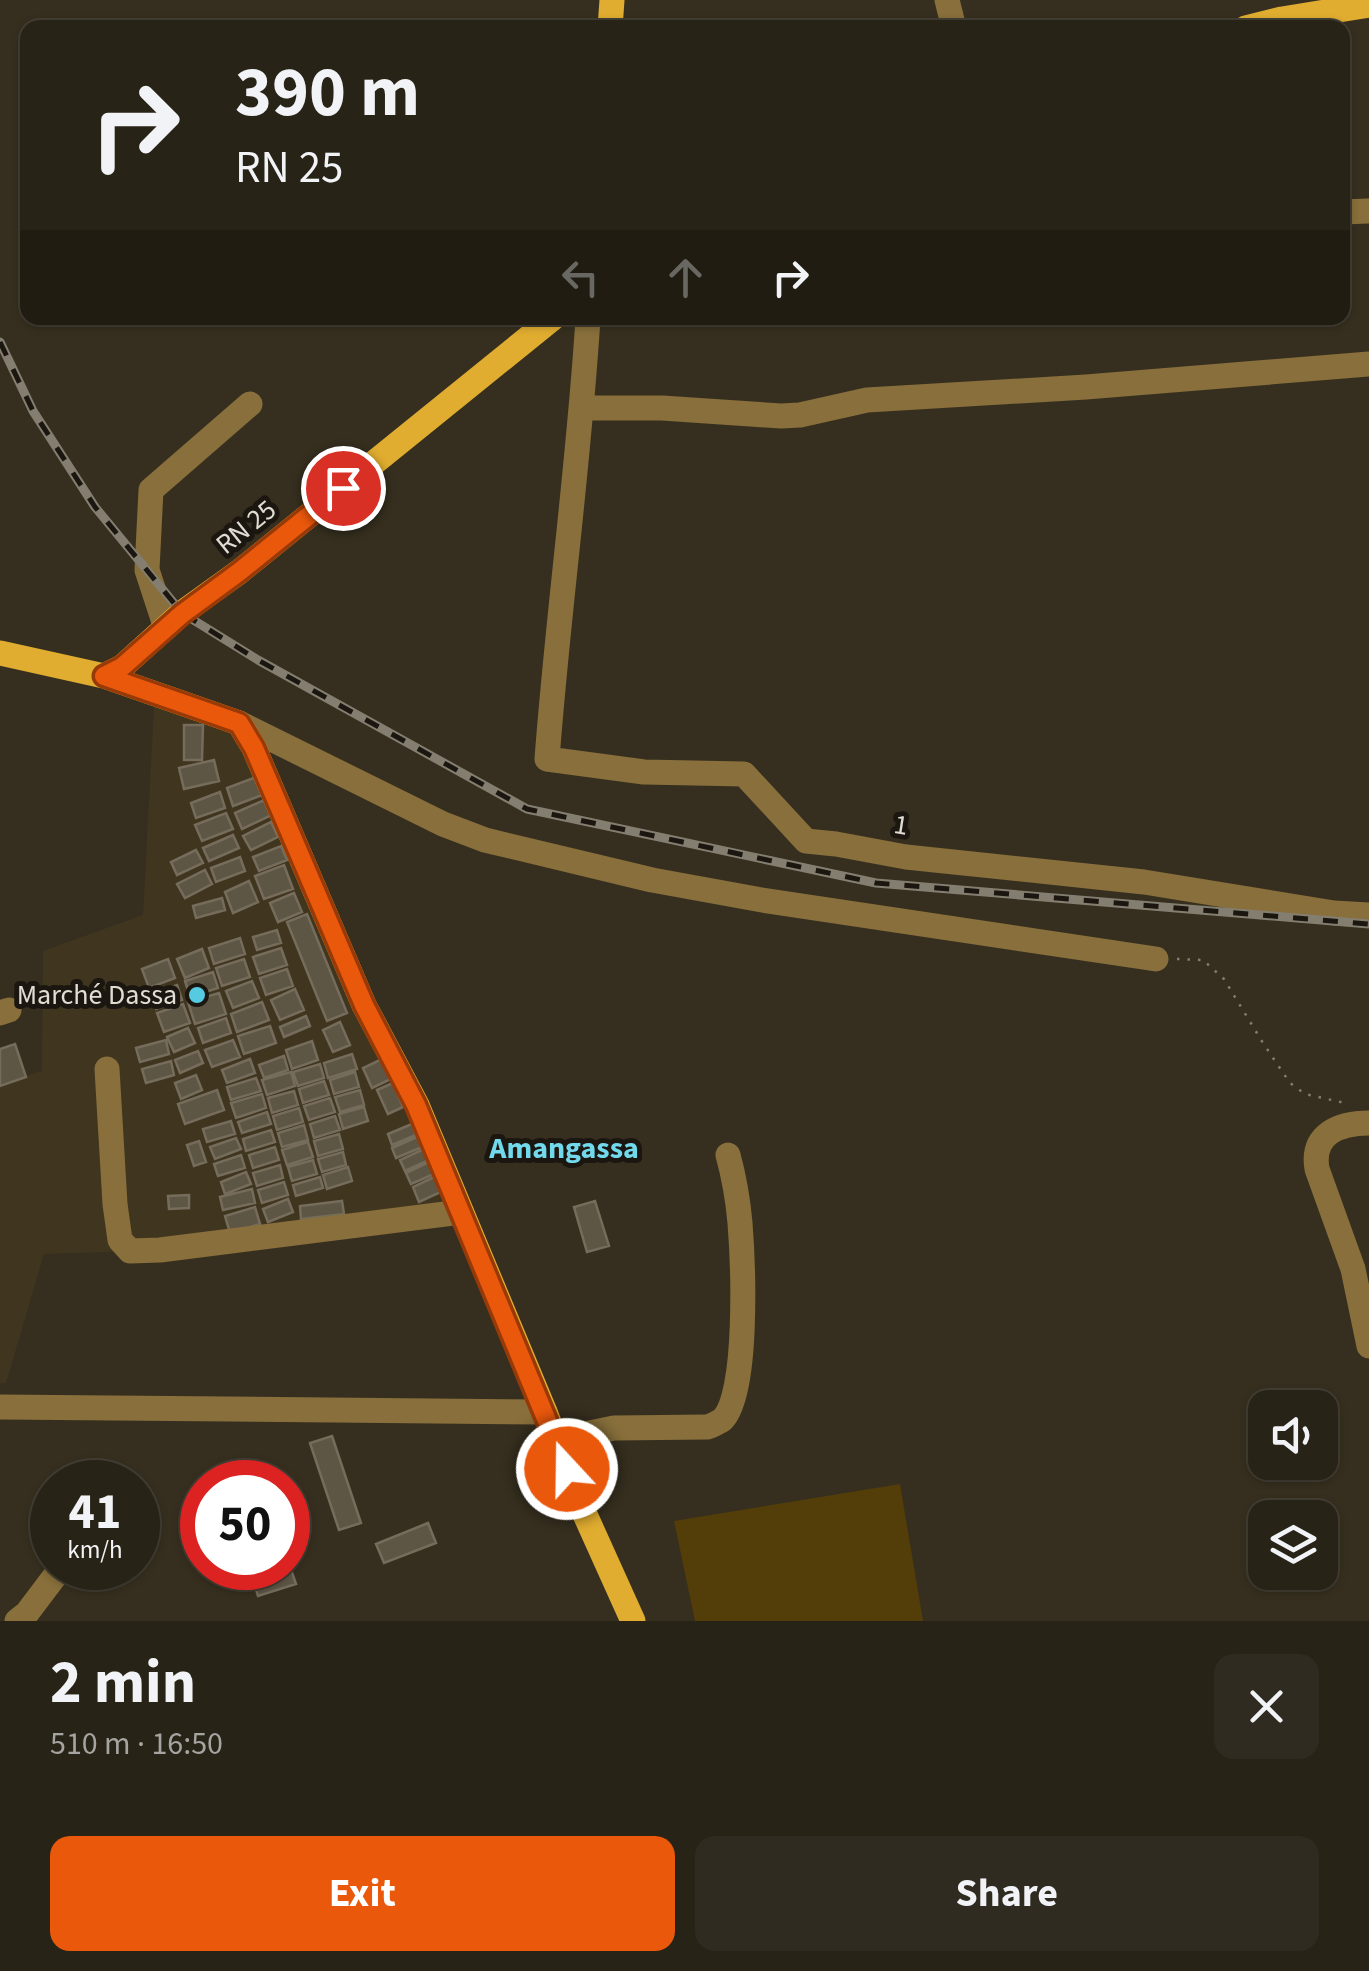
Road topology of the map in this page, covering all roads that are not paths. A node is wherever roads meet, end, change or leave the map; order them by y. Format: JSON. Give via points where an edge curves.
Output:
{"nodes":[{"id":1,"x":1369,"y":6,"type":"edge"},
{"id":2,"x":1281,"y":10,"type":"edge"},
{"id":3,"x":544,"y":325,"type":"edge"},
{"id":4,"x":588,"y":325,"type":"edge"},
{"id":5,"x":1369,"y":364,"type":"edge"},
{"id":6,"x":250,"y":404,"type":"dead end"},
{"id":7,"x":582,"y":408,"type":"junction"},
{"id":8,"x":166,"y":628,"type":"junction"},
{"id":9,"x":0,"y":654,"type":"edge"},
{"id":10,"x":104,"y":676,"type":"junction"},
{"id":11,"x":239,"y":723,"type":"junction"},
{"id":12,"x":1369,"y":916,"type":"edge"},
{"id":13,"x":1156,"y":959,"type":"road end"},
{"id":14,"x":108,"y":1068,"type":"dead end"},
{"id":15,"x":1369,"y":1123,"type":"edge"},
{"id":16,"x":728,"y":1155,"type":"dead end"},
{"id":17,"x":462,"y":1212,"type":"junction"},
{"id":18,"x":1369,"y":1346,"type":"edge"},
{"id":19,"x":0,"y":1407,"type":"edge"},
{"id":20,"x":545,"y":1412,"type":"junction"},
{"id":21,"x":556,"y":1440,"type":"junction"},
{"id":22,"x":43,"y":1590,"type":"edge"},
{"id":23,"x":0,"y":1603,"type":"edge"},
{"id":24,"x":22,"y":1617,"type":"edge"},
{"id":25,"x":633,"y":1621,"type":"edge"}],
"edges":[{"from":1,"to":2,"type":"main road"},
{"from":3,"to":8,"type":"main road","name":"RN 25","number":"RN 25"},
{"from":4,"to":7,"type":"street"},
{"from":5,"to":7,"type":"street","via":[[867,400],[800,416]]},
{"from":6,"to":8,"type":"street","via":[[150,490],[147,570]]},
{"from":7,"to":12,"type":"street","name":"1","via":[[546,759],[644,772],[744,774],[806,841]]},
{"from":8,"to":10,"type":"main road","name":"RN 25","number":"RN 25"},
{"from":9,"to":10,"type":"main road"},
{"from":10,"to":11,"type":"main road"},
{"from":11,"to":13,"type":"street","via":[[485,840],[744,897]]},
{"from":11,"to":17,"type":"main road"},
{"from":14,"to":17,"type":"street","via":[[120,1240],[130,1250]]},
{"from":15,"to":18,"type":"street","via":[[1330,1131],[1314,1156],[1353,1269]]},
{"from":16,"to":21,"type":"street","via":[[742,1290],[732,1404],[708,1427],[614,1428]]},
{"from":17,"to":20,"type":"main road"},
{"from":19,"to":20,"type":"street"},
{"from":20,"to":21,"type":"main road"},
{"from":21,"to":25,"type":"main road"},
{"from":22,"to":24,"type":"street"},
{"from":23,"to":24,"type":"street"}]}
